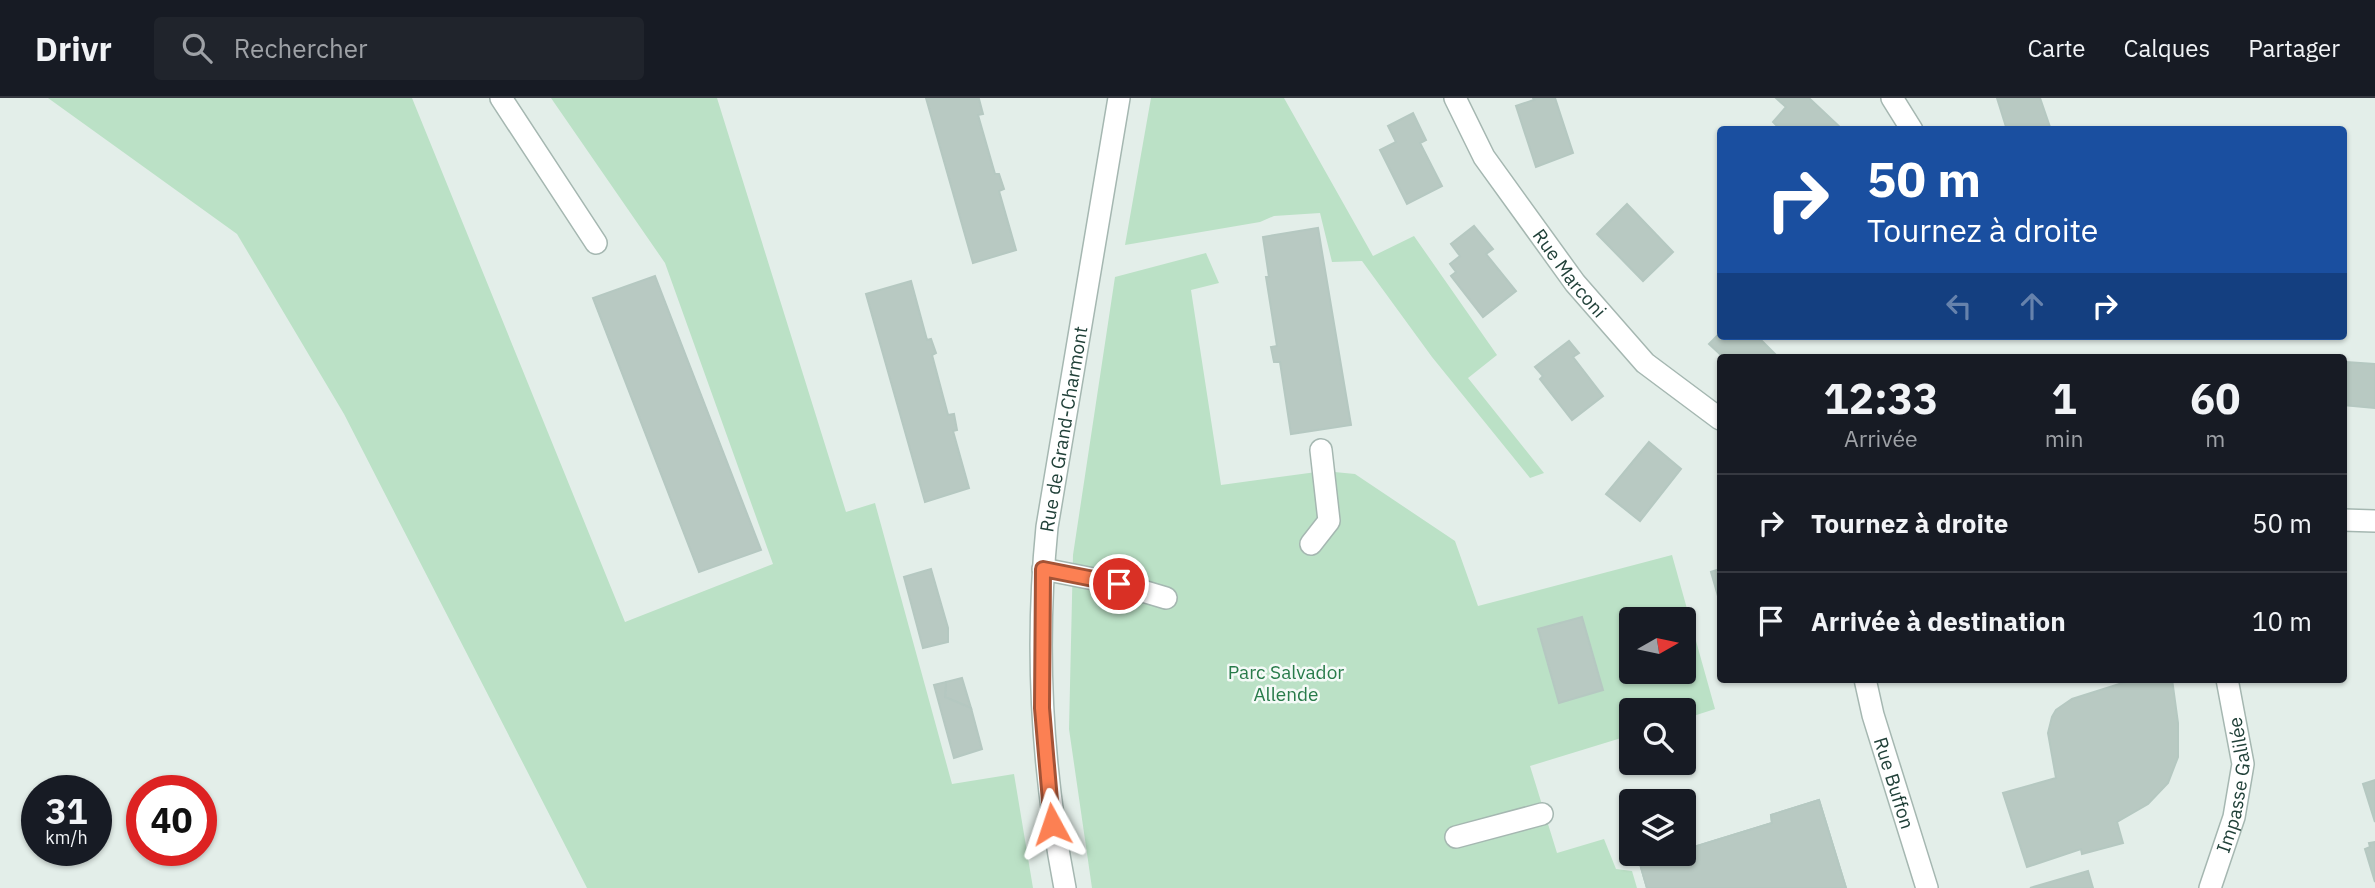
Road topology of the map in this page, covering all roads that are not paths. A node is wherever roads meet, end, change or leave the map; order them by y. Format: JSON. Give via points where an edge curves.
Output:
{"nodes":[{"id":1,"x":501,"y":98,"type":"edge"},
{"id":2,"x":1119,"y":98,"type":"edge"},
{"id":3,"x":1455,"y":98,"type":"edge"},
{"id":4,"x":1892,"y":98,"type":"edge"},
{"id":5,"x":1910,"y":126,"type":"edge"},
{"id":6,"x":596,"y":243,"type":"dead end"},
{"id":7,"x":1717,"y":417,"type":"edge"},
{"id":8,"x":1321,"y":450,"type":"dead end"},
{"id":9,"x":2347,"y":520,"type":"edge"},
{"id":10,"x":2375,"y":521,"type":"edge"},
{"id":11,"x":1311,"y":544,"type":"dead end"},
{"id":12,"x":1043,"y":569,"type":"junction"},
{"id":13,"x":1166,"y":598,"type":"dead end"},
{"id":14,"x":1866,"y":683,"type":"edge"},
{"id":15,"x":2228,"y":683,"type":"edge"},
{"id":16,"x":1542,"y":814,"type":"dead end"},
{"id":17,"x":1456,"y":838,"type":"dead end"},
{"id":18,"x":1065,"y":888,"type":"edge"},
{"id":19,"x":1927,"y":888,"type":"edge"},
{"id":20,"x":2210,"y":888,"type":"edge"}],
"edges":[{"from":1,"to":6,"type":"street"},
{"from":2,"to":12,"type":"street","name":"Rue de Grand-Charmont"},
{"from":3,"to":7,"type":"street","name":"Rue Marconi","via":[[1484,158],[1575,283],[1645,363]]},
{"from":4,"to":5,"type":"street"},
{"from":8,"to":11,"type":"street","via":[[1329,521]]},
{"from":9,"to":10,"type":"street"},
{"from":12,"to":13,"type":"street"},
{"from":12,"to":18,"type":"street","name":"Rue de Grand-Charmont","via":[[1042,708],[1052,824]]},
{"from":14,"to":19,"type":"street","name":"Rue Buffon"},
{"from":15,"to":20,"type":"street","name":"Impasse Galilée","via":[[2243,764],[2234,817]]},
{"from":16,"to":17,"type":"street"}]}
